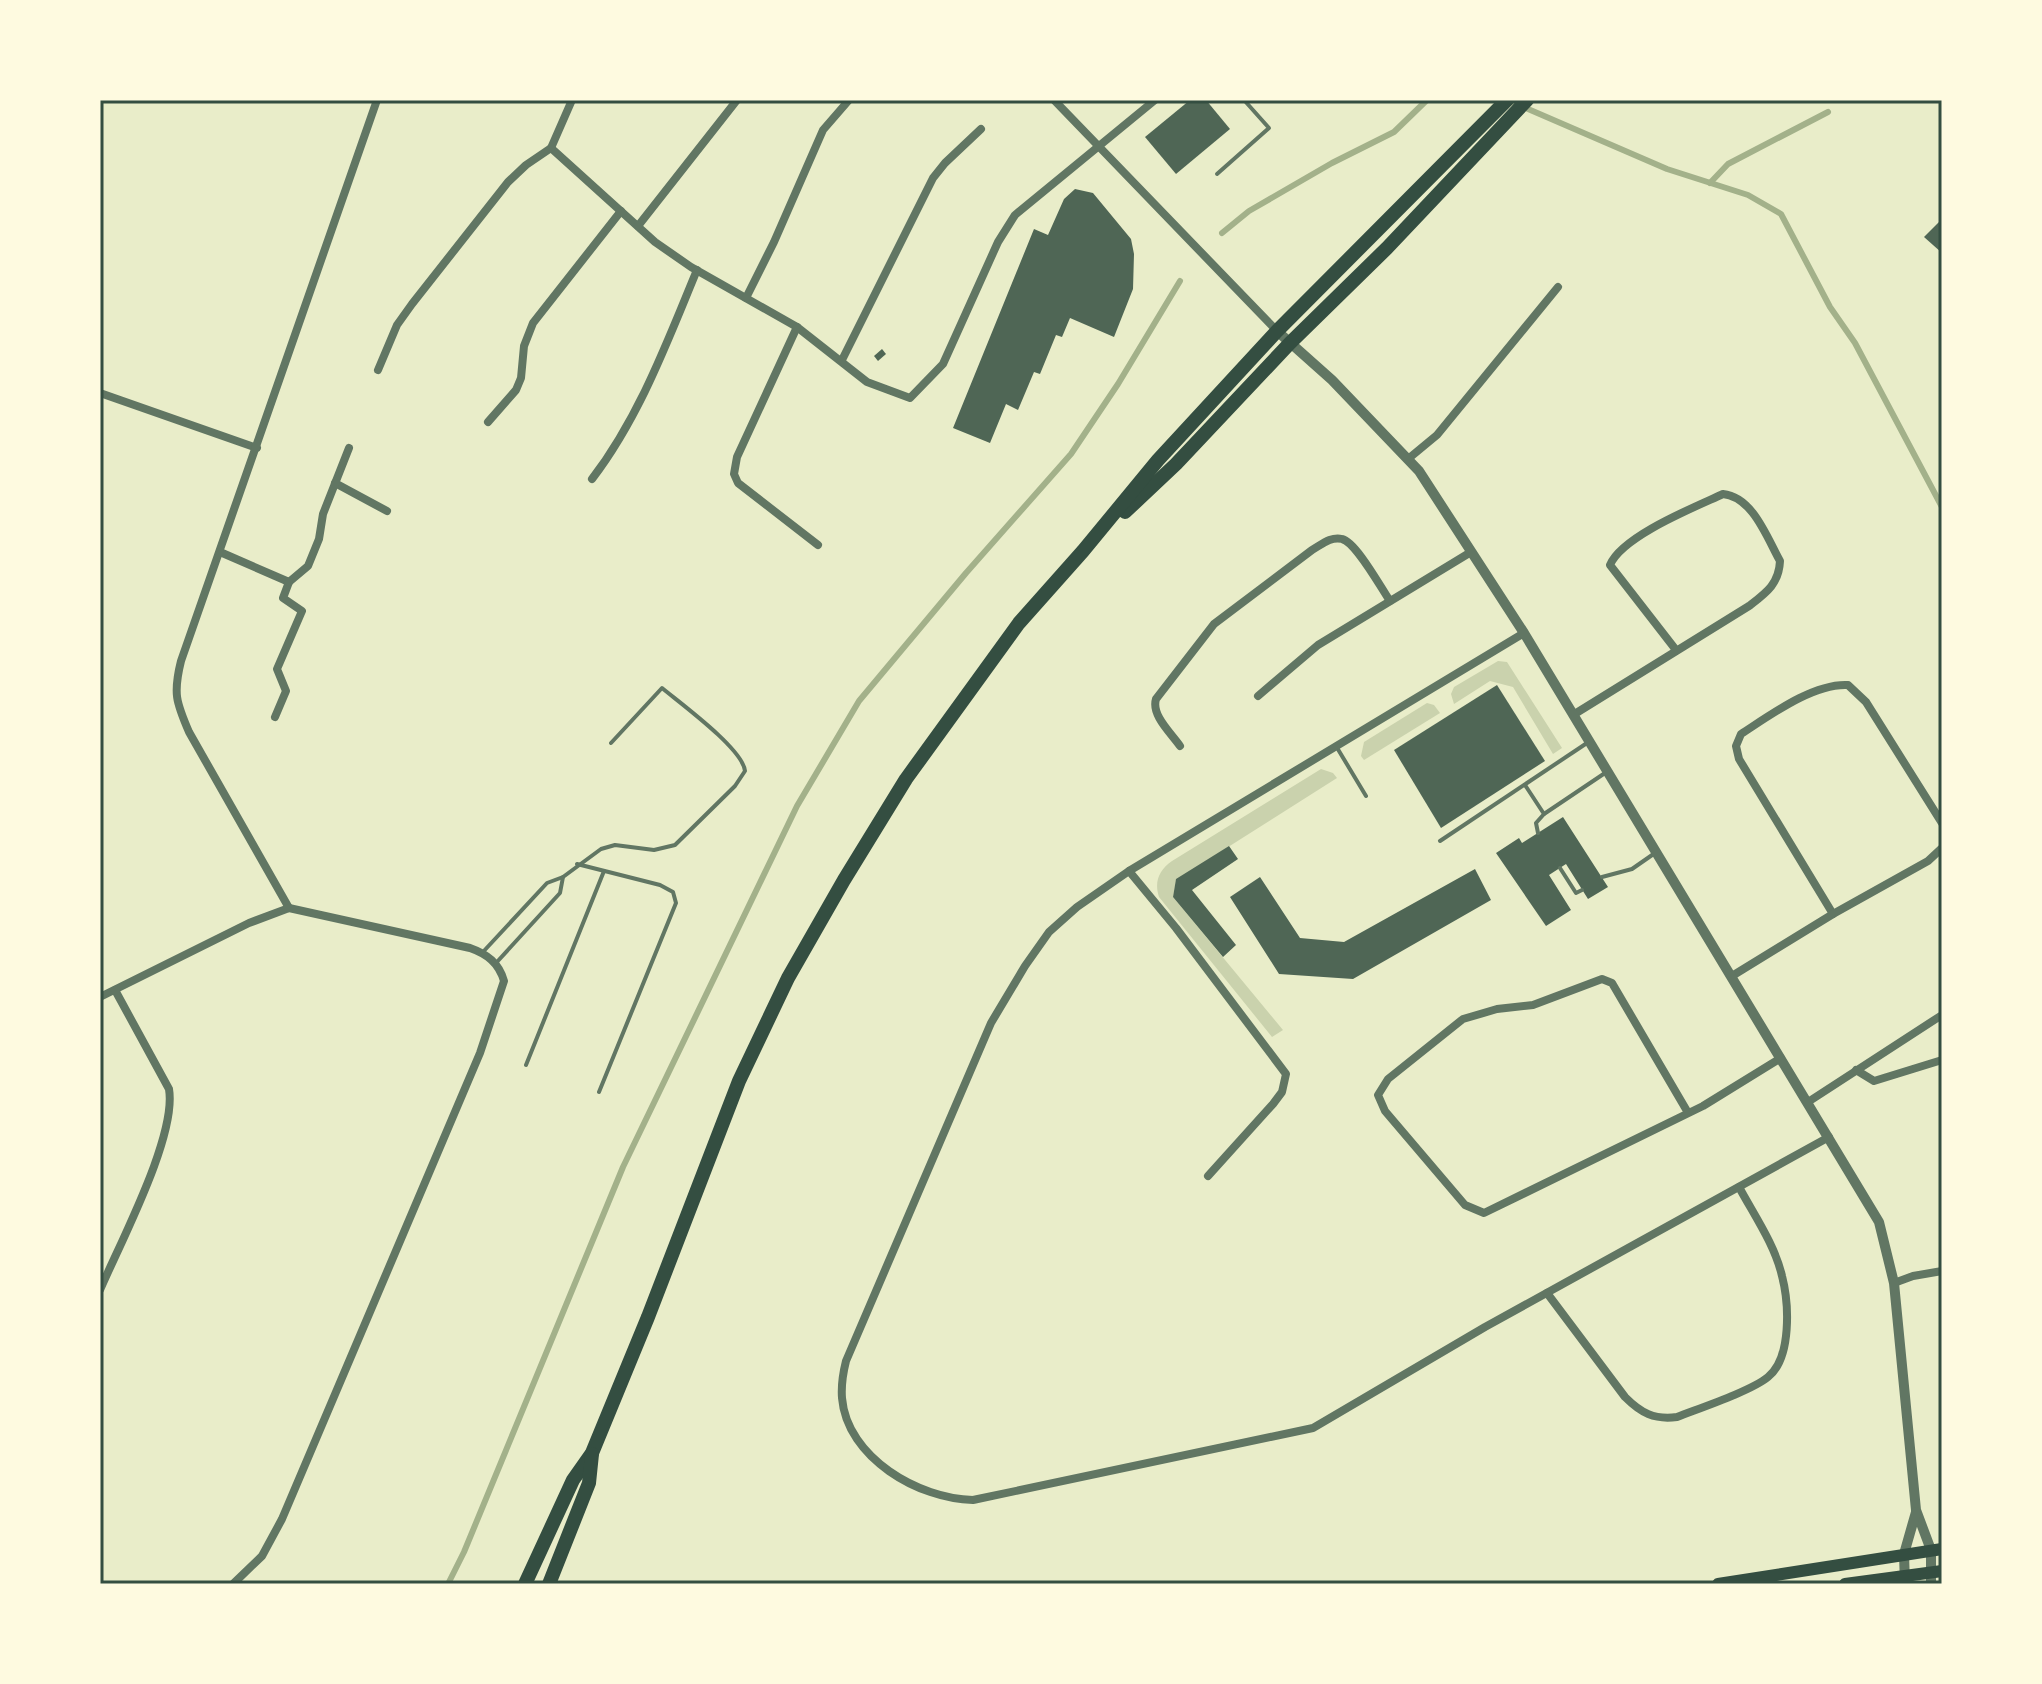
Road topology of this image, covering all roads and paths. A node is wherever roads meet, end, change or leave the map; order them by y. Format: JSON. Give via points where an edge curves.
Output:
{"nodes":[{"id":1,"x":377,"y":100,"type":"edge"},
{"id":2,"x":572,"y":100,"type":"edge"},
{"id":3,"x":737,"y":100,"type":"edge"},
{"id":4,"x":849,"y":100,"type":"edge"},
{"id":5,"x":1054,"y":100,"type":"edge"},
{"id":6,"x":1155,"y":100,"type":"edge"},
{"id":7,"x":1244,"y":100,"type":"edge"},
{"id":8,"x":1507,"y":100,"type":"edge"},
{"id":9,"x":1527,"y":100,"type":"edge"},
{"id":10,"x":1491,"y":126,"type":"junction"},
{"id":11,"x":981,"y":129,"type":"dead end"},
{"id":12,"x":1099,"y":145,"type":"junction"},
{"id":13,"x":551,"y":148,"type":"junction"},
{"id":14,"x":1217,"y":174,"type":"dead end"},
{"id":15,"x":621,"y":211,"type":"junction"},
{"id":16,"x":638,"y":226,"type":"junction"},
{"id":17,"x":697,"y":270,"type":"junction"},
{"id":18,"x":1558,"y":287,"type":"dead end"},
{"id":19,"x":746,"y":298,"type":"junction"},
{"id":20,"x":797,"y":327,"type":"junction"},
{"id":21,"x":1277,"y":331,"type":"junction"},
{"id":22,"x":1290,"y":343,"type":"junction"},
{"id":23,"x":842,"y":360,"type":"junction"},
{"id":24,"x":378,"y":370,"type":"dead end"},
{"id":25,"x":100,"y":393,"type":"edge"},
{"id":26,"x":488,"y":422,"type":"dead end"},
{"id":27,"x":257,"y":448,"type":"junction"},
{"id":28,"x":349,"y":448,"type":"dead end"},
{"id":29,"x":1408,"y":459,"type":"junction"},
{"id":30,"x":592,"y":479,"type":"dead end"},
{"id":31,"x":335,"y":483,"type":"junction"},
{"id":32,"x":387,"y":511,"type":"dead end"},
{"id":33,"x":818,"y":545,"type":"dead end"},
{"id":34,"x":1083,"y":551,"type":"junction"},
{"id":35,"x":220,"y":552,"type":"junction"},
{"id":36,"x":1471,"y":552,"type":"junction"},
{"id":37,"x":289,"y":582,"type":"junction"},
{"id":38,"x":1390,"y":601,"type":"junction"},
{"id":39,"x":1524,"y":633,"type":"junction"},
{"id":40,"x":1676,"y":650,"type":"junction"},
{"id":41,"x":1258,"y":696,"type":"dead end"},
{"id":42,"x":1573,"y":715,"type":"junction"},
{"id":43,"x":275,"y":717,"type":"dead end"},
{"id":44,"x":1589,"y":742,"type":"junction"},
{"id":45,"x":611,"y":743,"type":"dead end"},
{"id":46,"x":1180,"y":746,"type":"dead end"},
{"id":47,"x":1336,"y":746,"type":"junction"},
{"id":48,"x":1607,"y":771,"type":"junction"},
{"id":49,"x":1525,"y":785,"type":"junction"},
{"id":50,"x":1366,"y":796,"type":"dead end"},
{"id":51,"x":1544,"y":814,"type":"junction"},
{"id":52,"x":1942,"y":823,"type":"edge"},
{"id":53,"x":1538,"y":833,"type":"dead end"},
{"id":54,"x":1440,"y":841,"type":"dead end"},
{"id":55,"x":1942,"y":848,"type":"edge"},
{"id":56,"x":1655,"y":853,"type":"junction"},
{"id":57,"x":577,"y":864,"type":"junction"},
{"id":58,"x":1560,"y":868,"type":"dead end"},
{"id":59,"x":604,"y":871,"type":"junction"},
{"id":60,"x":1129,"y":871,"type":"junction"},
{"id":61,"x":563,"y":877,"type":"junction"},
{"id":62,"x":1602,"y":877,"type":"dead end"},
{"id":63,"x":1582,"y":890,"type":"dead end"},
{"id":64,"x":289,"y":908,"type":"junction"},
{"id":65,"x":1833,"y":914,"type":"junction"},
{"id":66,"x":482,"y":953,"type":"junction"},
{"id":67,"x":496,"y":963,"type":"junction"},
{"id":68,"x":1732,"y":976,"type":"junction"},
{"id":69,"x":115,"y":990,"type":"junction"},
{"id":70,"x":100,"y":997,"type":"edge"},
{"id":71,"x":1942,"y":1015,"type":"edge"},
{"id":72,"x":1781,"y":1058,"type":"junction"},
{"id":73,"x":1942,"y":1060,"type":"edge"},
{"id":74,"x":526,"y":1065,"type":"dead end"},
{"id":75,"x":1856,"y":1070,"type":"junction"},
{"id":76,"x":599,"y":1092,"type":"dead end"},
{"id":77,"x":1808,"y":1102,"type":"junction"},
{"id":78,"x":1687,"y":1111,"type":"junction"},
{"id":79,"x":1829,"y":1137,"type":"junction"},
{"id":80,"x":1208,"y":1176,"type":"dead end"},
{"id":81,"x":1739,"y":1187,"type":"junction"},
{"id":82,"x":1942,"y":1271,"type":"edge"},
{"id":83,"x":1894,"y":1283,"type":"junction"},
{"id":84,"x":100,"y":1290,"type":"edge"},
{"id":85,"x":1547,"y":1293,"type":"junction"},
{"id":86,"x":592,"y":1453,"type":"junction"},
{"id":87,"x":1916,"y":1510,"type":"junction"},
{"id":88,"x":1936,"y":1550,"type":"edge"},
{"id":89,"x":1904,"y":1554,"type":"junction"},
{"id":90,"x":1935,"y":1576,"type":"edge"},
{"id":91,"x":1905,"y":1580,"type":"edge"},
{"id":92,"x":1868,"y":1583,"type":"edge"},
{"id":93,"x":233,"y":1584,"type":"edge"},
{"id":94,"x":525,"y":1584,"type":"edge"},
{"id":95,"x":549,"y":1584,"type":"edge"},
{"id":96,"x":1718,"y":1584,"type":"edge"},
{"id":97,"x":1845,"y":1584,"type":"edge"}],
"edges":[{"from":1,"to":27,"type":"street"},
{"from":2,"to":13,"type":"street"},
{"from":3,"to":16,"type":"street"},
{"from":4,"to":19,"type":"street","via":[[823,130]]},
{"from":5,"to":12,"type":"street"},
{"from":6,"to":12,"type":"street"},
{"from":7,"to":14,"type":"lane","via":[[1269,128]]},
{"from":8,"to":10,"type":"main road"},
{"from":9,"to":10,"type":"main road"},
{"from":10,"to":21,"type":"main road"},
{"from":10,"to":22,"type":"main road","via":[[1387,248]]},
{"from":11,"to":23,"type":"street","via":[[933,178]]},
{"from":12,"to":21,"type":"street"},
{"from":12,"to":23,"type":"street","via":[[1006,227],[943,364],[910,398],[867,382]]},
{"from":13,"to":15,"type":"street"},
{"from":13,"to":24,"type":"street","via":[[508,182],[412,304]]},
{"from":15,"to":16,"type":"street"},
{"from":15,"to":26,"type":"street","via":[[533,323],[516,390]]},
{"from":16,"to":17,"type":"street"},
{"from":17,"to":19,"type":"street"},
{"from":17,"to":30,"type":"street","via":[[634,414]]},
{"from":18,"to":29,"type":"street","via":[[1437,435]]},
{"from":19,"to":20,"type":"street"},
{"from":20,"to":23,"type":"street"},
{"from":20,"to":33,"type":"street","via":[[734,474],[742,488]]},
{"from":21,"to":22,"type":"street"},
{"from":21,"to":34,"type":"main road"},
{"from":22,"to":29,"type":"street"},
{"from":22,"to":34,"type":"main road","via":[[1176,464]]},
{"from":25,"to":27,"type":"street"},
{"from":27,"to":35,"type":"street"},
{"from":28,"to":31,"type":"street"},
{"from":29,"to":36,"type":"street"},
{"from":31,"to":32,"type":"street"},
{"from":31,"to":37,"type":"street","via":[[308,566]]},
{"from":34,"to":86,"type":"main road","via":[[1019,623],[906,779],[788,978],[739,1081]]},
{"from":35,"to":37,"type":"street"},
{"from":35,"to":64,"type":"street","via":[[181,661],[175,687],[179,710]]},
{"from":36,"to":38,"type":"street"},
{"from":36,"to":39,"type":"street"},
{"from":37,"to":43,"type":"street","via":[[283,598],[302,611],[277,669],[286,691]]},
{"from":38,"to":41,"type":"street","via":[[1318,645]]},
{"from":38,"to":46,"type":"street","via":[[1352,545],[1341,538],[1312,550],[1214,624],[1156,699],[1156,712]]},
{"from":39,"to":42,"type":"street"},
{"from":39,"to":47,"type":"street"},
{"from":40,"to":40,"type":"street","via":[[1610,565],[1620,549],[1639,536],[1723,494],[1732,495],[1754,515],[1780,561],[1780,572],[1768,592]]},
{"from":40,"to":42,"type":"street"},
{"from":42,"to":44,"type":"street"},
{"from":44,"to":48,"type":"street"},
{"from":44,"to":49,"type":"lane"},
{"from":45,"to":57,"type":"lane","via":[[662,688],[740,757],[745,771],[675,845],[654,850],[607,846]]},
{"from":47,"to":50,"type":"lane"},
{"from":47,"to":60,"type":"street"},
{"from":48,"to":51,"type":"lane"},
{"from":48,"to":56,"type":"street"},
{"from":49,"to":51,"type":"lane"},
{"from":49,"to":54,"type":"lane"},
{"from":51,"to":53,"type":"lane","via":[[1536,823]]},
{"from":52,"to":65,"type":"street","via":[[1866,702],[1848,685],[1820,689],[1741,734],[1736,746],[1739,759]]},
{"from":55,"to":65,"type":"street"},
{"from":56,"to":62,"type":"lane","via":[[1632,869]]},
{"from":56,"to":68,"type":"street"},
{"from":57,"to":59,"type":"lane"},
{"from":57,"to":61,"type":"lane"},
{"from":58,"to":63,"type":"lane","via":[[1576,893]]},
{"from":59,"to":74,"type":"lane"},
{"from":59,"to":76,"type":"lane","via":[[660,885],[673,892],[676,903]]},
{"from":60,"to":80,"type":"street","via":[[1286,1074],[1273,1104]]},
{"from":60,"to":85,"type":"street","via":[[1049,932],[991,1023],[846,1361],[842,1400],[858,1442],[886,1468],[938,1496],[973,1500],[1313,1428]]},
{"from":61,"to":66,"type":"lane","via":[[547,883]]},
{"from":61,"to":67,"type":"lane","via":[[560,893]]},
{"from":64,"to":66,"type":"street"},
{"from":64,"to":69,"type":"street"},
{"from":65,"to":68,"type":"street"},
{"from":66,"to":67,"type":"street"},
{"from":67,"to":93,"type":"street","via":[[504,981],[480,1053],[282,1519],[262,1556]]},
{"from":68,"to":72,"type":"street"},
{"from":69,"to":70,"type":"street"},
{"from":69,"to":84,"type":"street","via":[[171,1100],[167,1131]]},
{"from":71,"to":75,"type":"street"},
{"from":72,"to":77,"type":"street"},
{"from":72,"to":78,"type":"street"},
{"from":73,"to":75,"type":"street","via":[[1874,1081]]},
{"from":75,"to":77,"type":"street"},
{"from":77,"to":79,"type":"street"},
{"from":78,"to":78,"type":"street","via":[[1484,1213],[1465,1205],[1385,1111],[1378,1095],[1388,1079],[1463,1019],[1533,1005],[1602,979],[1612,983]]},
{"from":79,"to":81,"type":"street"},
{"from":79,"to":83,"type":"street","via":[[1879,1222]]},
{"from":81,"to":85,"type":"street"},
{"from":81,"to":85,"type":"street","via":[[1783,1278],[1784,1348],[1777,1367],[1761,1381],[1677,1417],[1650,1417],[1625,1397]]},
{"from":82,"to":83,"type":"street"},
{"from":83,"to":87,"type":"street"},
{"from":86,"to":94,"type":"main road","via":[[573,1480]]},
{"from":86,"to":95,"type":"main road","via":[[589,1483]]},
{"from":87,"to":88,"type":"street"},
{"from":87,"to":89,"type":"street"},
{"from":88,"to":89,"type":"main road"},
{"from":88,"to":90,"type":"street"},
{"from":89,"to":91,"type":"street"},
{"from":89,"to":96,"type":"main road"},
{"from":90,"to":91,"type":"main road"},
{"from":91,"to":92,"type":"main road"},
{"from":92,"to":97,"type":"main road"}]}
